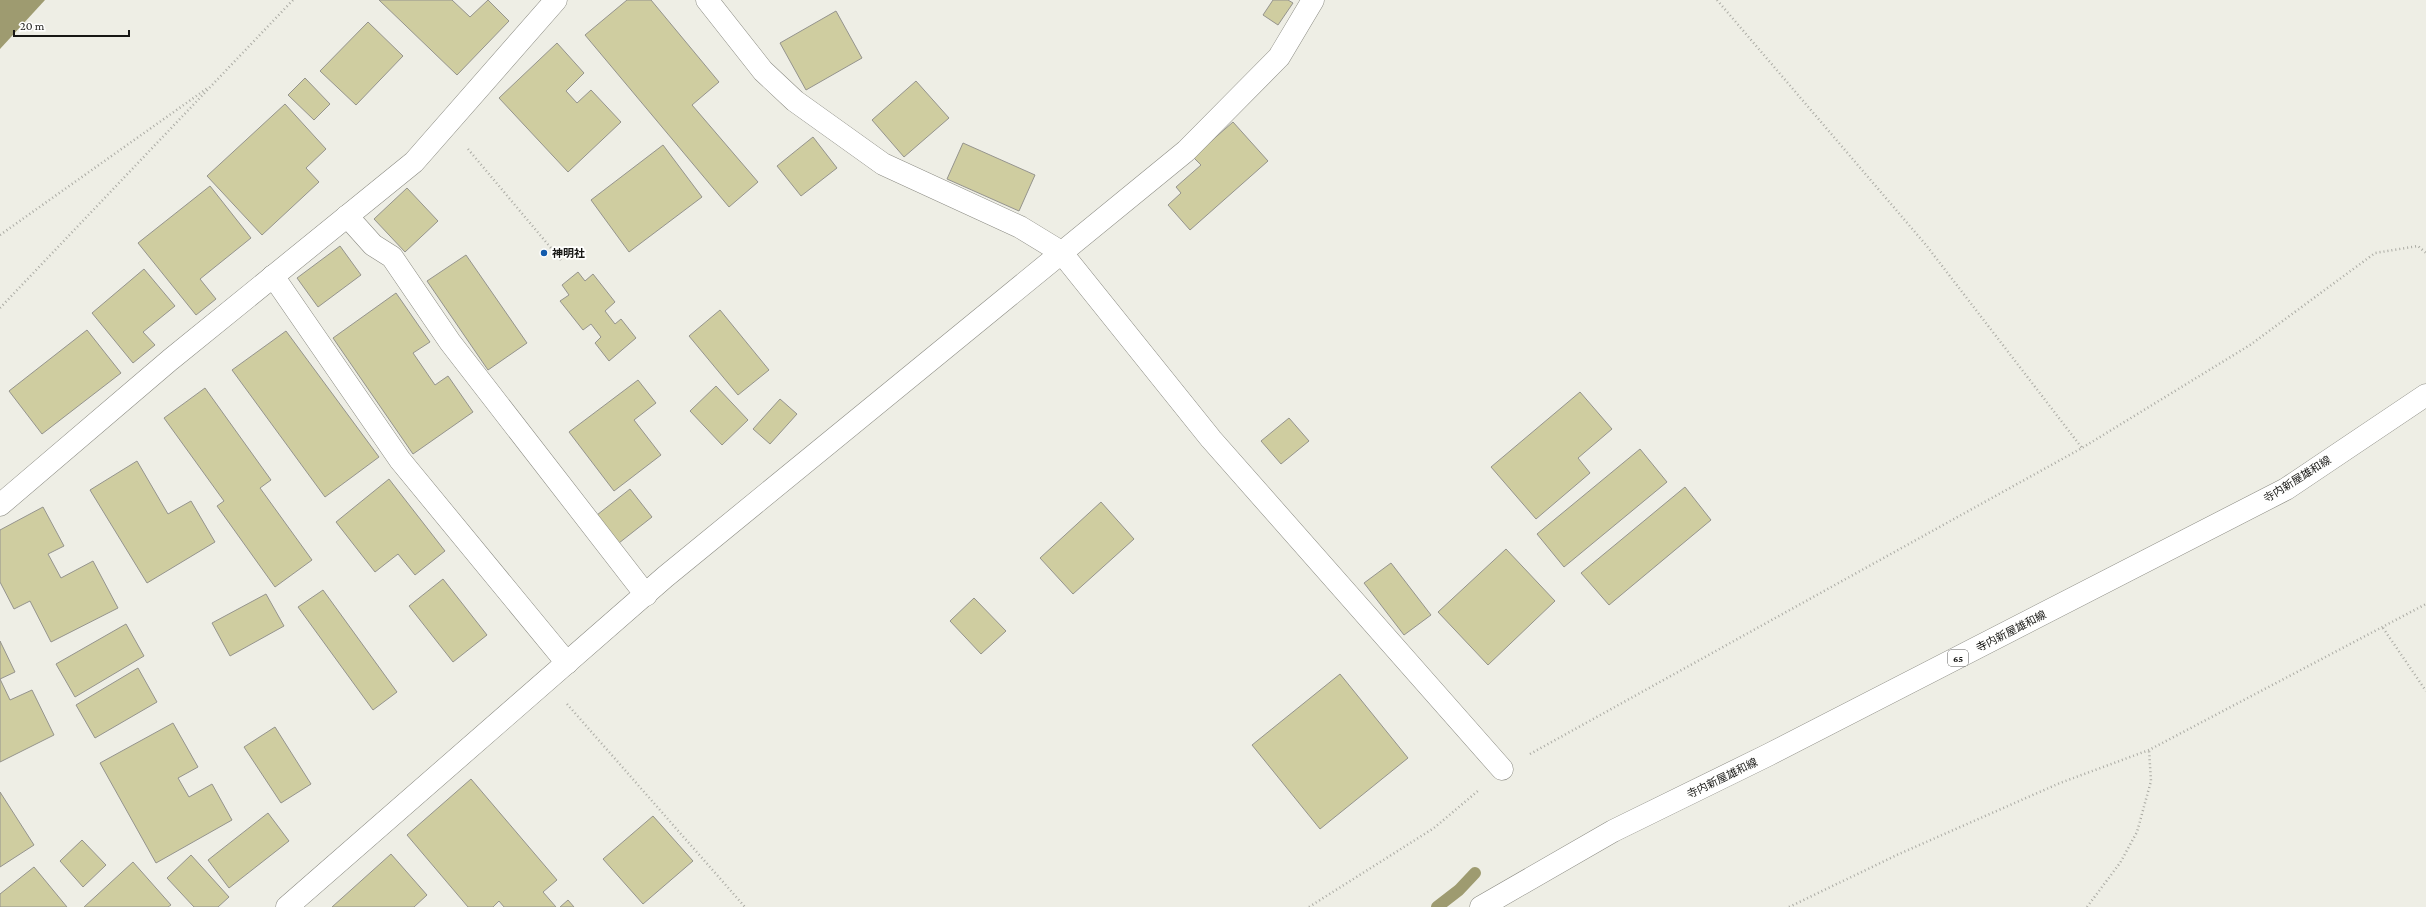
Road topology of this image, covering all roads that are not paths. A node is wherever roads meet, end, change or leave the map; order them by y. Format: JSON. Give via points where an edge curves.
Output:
{"nodes":[{"id":1,"x":556,"y":0,"type":"edge"},
{"id":2,"x":707,"y":0,"type":"edge"},
{"id":3,"x":1313,"y":0,"type":"edge"},
{"id":4,"x":347,"y":216,"type":"junction"},
{"id":5,"x":1061,"y":252,"type":"junction"},
{"id":6,"x":274,"y":276,"type":"junction"},
{"id":7,"x":2426,"y":395,"type":"edge"},
{"id":8,"x":0,"y":505,"type":"edge"},
{"id":9,"x":646,"y":595,"type":"junction"},
{"id":10,"x":566,"y":664,"type":"junction"},
{"id":11,"x":1502,"y":770,"type":"road end"},
{"id":12,"x":287,"y":907,"type":"edge"},
{"id":13,"x":1481,"y":907,"type":"edge"}],
"edges":[{"from":1,"to":4,"type":"street","via":[[414,162]]},
{"from":2,"to":5,"type":"street","via":[[763,71],[789,96],[882,164],[1020,226]]},
{"from":3,"to":5,"type":"street","via":[[1279,57],[1186,151]]},
{"from":4,"to":6,"type":"street"},
{"from":4,"to":9,"type":"street","via":[[373,245],[392,257],[450,342]]},
{"from":5,"to":9,"type":"street"},
{"from":5,"to":11,"type":"street","via":[[1211,439]]},
{"from":6,"to":8,"type":"street","via":[[170,360]]},
{"from":6,"to":10,"type":"street","via":[[400,460]]},
{"from":7,"to":13,"type":"street","name":"寺内新屋雄和線","number":"65","via":[[2286,489],[1775,752],[1613,831]]},
{"from":9,"to":10,"type":"street"},
{"from":10,"to":12,"type":"street"}]}
